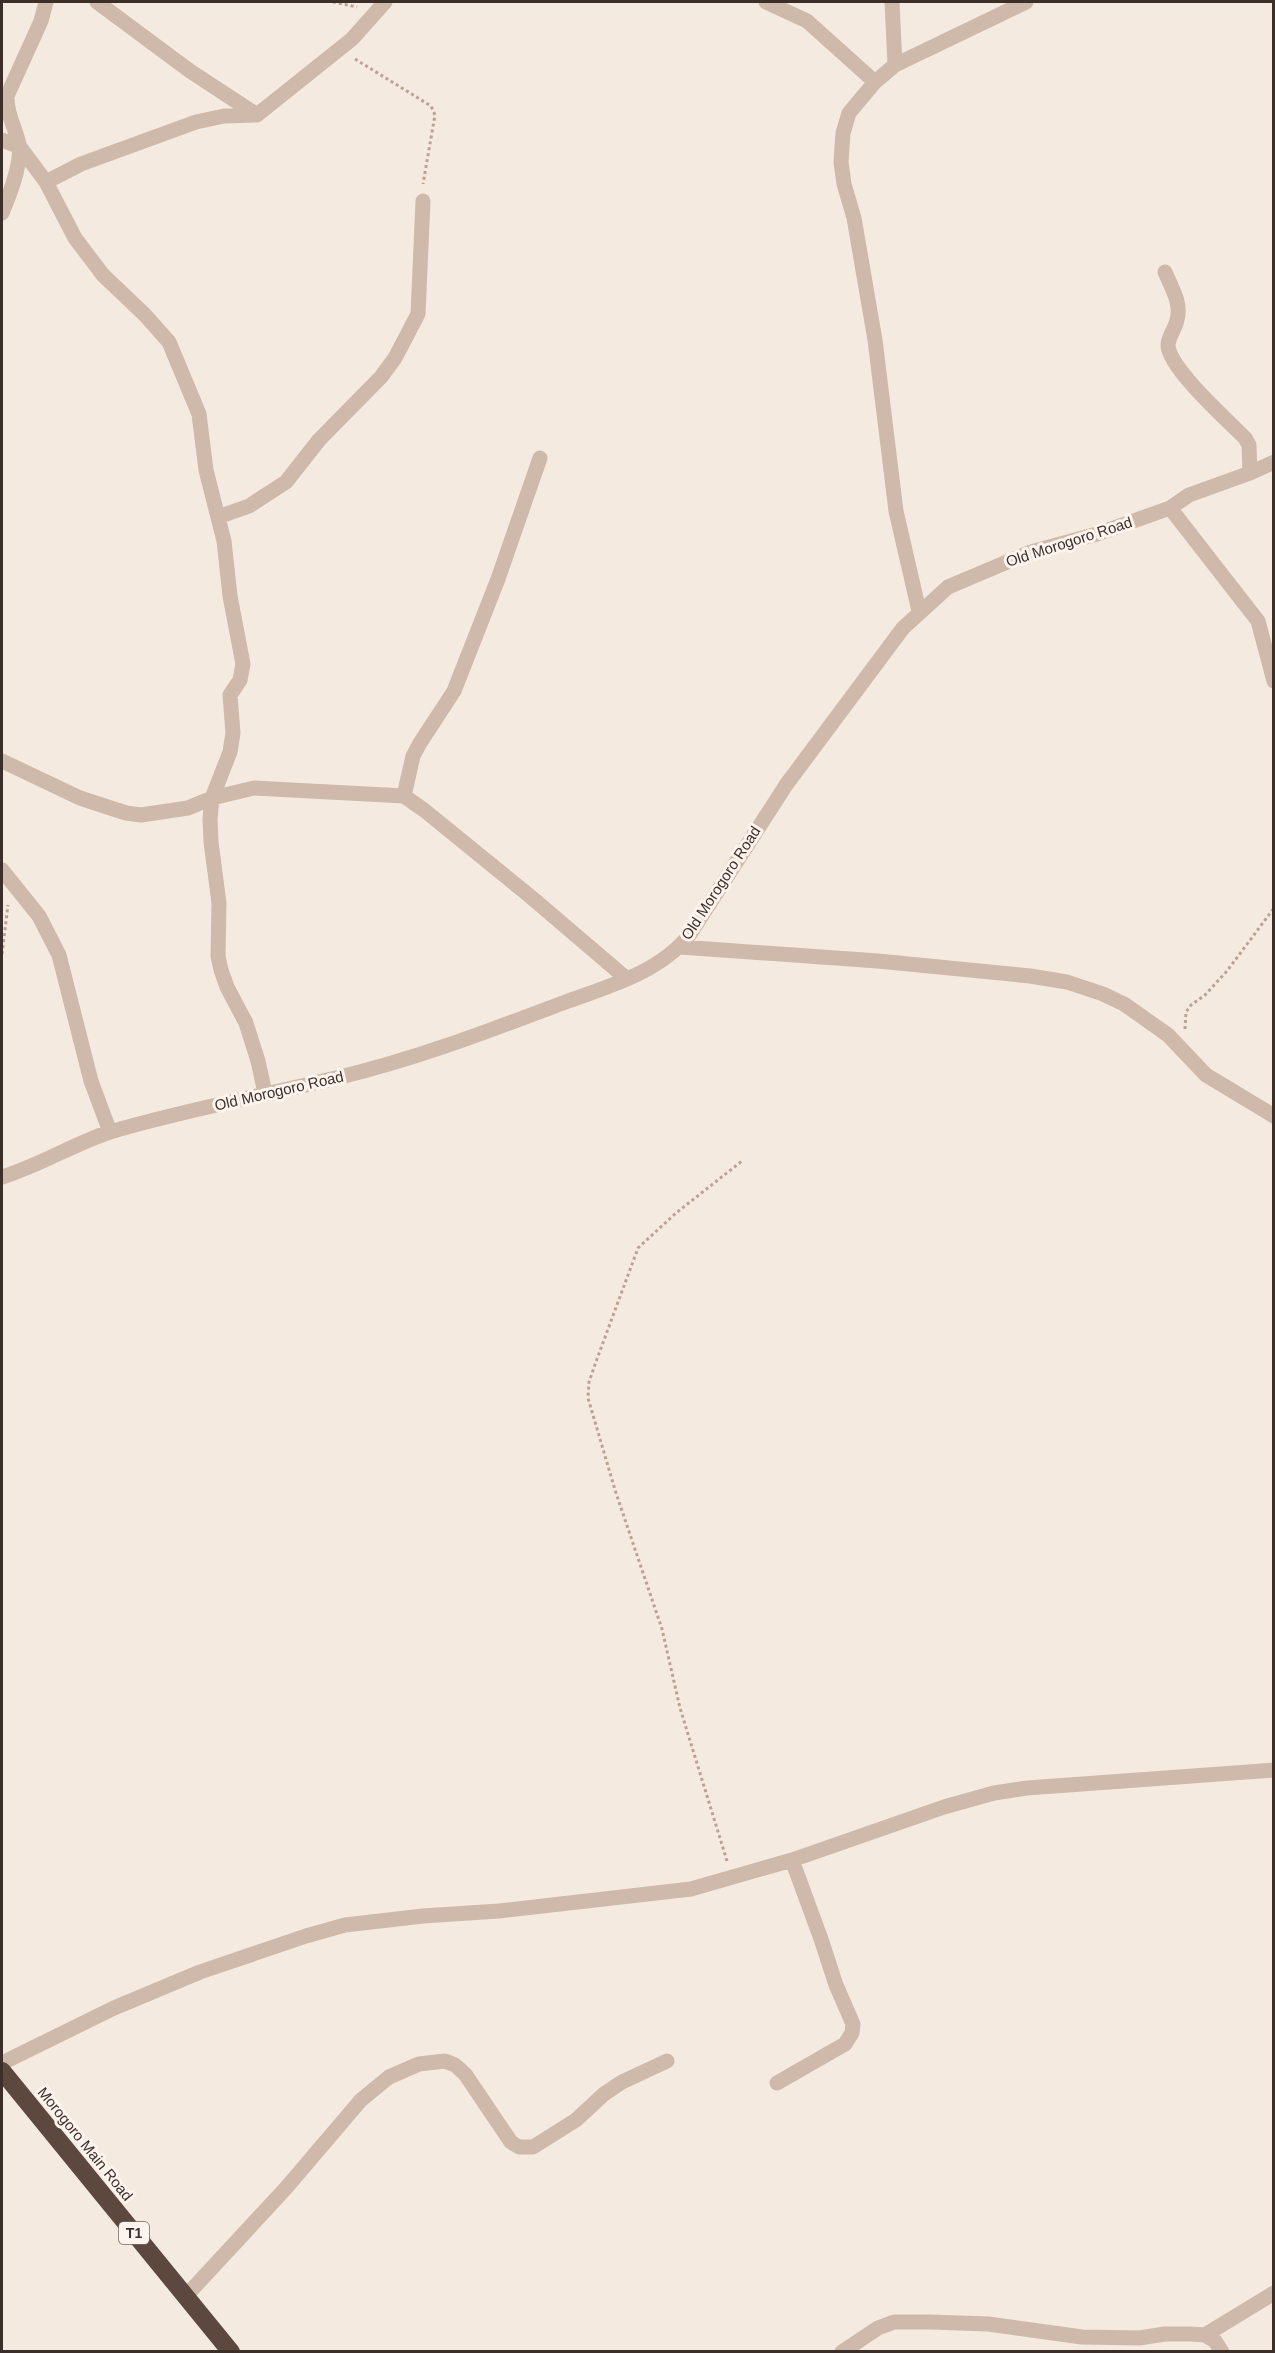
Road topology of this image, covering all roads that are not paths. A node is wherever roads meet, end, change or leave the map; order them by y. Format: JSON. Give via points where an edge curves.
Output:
{"nodes":[{"id":1,"x":46,"y":2,"type":"edge"},
{"id":2,"x":97,"y":2,"type":"edge"},
{"id":3,"x":766,"y":2,"type":"edge"},
{"id":4,"x":892,"y":2,"type":"edge"},
{"id":5,"x":1026,"y":2,"type":"edge"},
{"id":6,"x":381,"y":6,"type":"edge"},
{"id":7,"x":895,"y":65,"type":"junction"},
{"id":8,"x":875,"y":82,"type":"junction"},
{"id":9,"x":256,"y":115,"type":"junction"},
{"id":10,"x":2,"y":140,"type":"edge"},
{"id":11,"x":20,"y":147,"type":"junction"},
{"id":12,"x":46,"y":182,"type":"junction"},
{"id":13,"x":423,"y":201,"type":"road end"},
{"id":14,"x":2,"y":213,"type":"edge"},
{"id":15,"x":1165,"y":272,"type":"dead end"},
{"id":16,"x":540,"y":458,"type":"dead end"},
{"id":17,"x":1274,"y":462,"type":"edge"},
{"id":18,"x":1250,"y":473,"type":"junction"},
{"id":19,"x":1170,"y":508,"type":"junction"},
{"id":20,"x":218,"y":517,"type":"junction"},
{"id":21,"x":919,"y":611,"type":"junction"},
{"id":22,"x":1274,"y":681,"type":"edge"},
{"id":23,"x":2,"y":761,"type":"edge"},
{"id":24,"x":404,"y":796,"type":"junction"},
{"id":25,"x":212,"y":798,"type":"junction"},
{"id":26,"x":2,"y":870,"type":"edge"},
{"id":27,"x":680,"y":947,"type":"junction"},
{"id":28,"x":627,"y":979,"type":"junction"},
{"id":29,"x":266,"y":1093,"type":"junction"},
{"id":30,"x":1274,"y":1116,"type":"edge"},
{"id":31,"x":110,"y":1132,"type":"junction"},
{"id":32,"x":2,"y":1177,"type":"edge"},
{"id":33,"x":1274,"y":1770,"type":"edge"},
{"id":34,"x":792,"y":1860,"type":"junction"},
{"id":35,"x":667,"y":2061,"type":"dead end"},
{"id":36,"x":2,"y":2063,"type":"edge"},
{"id":37,"x":2,"y":2071,"type":"edge"},
{"id":38,"x":777,"y":2083,"type":"dead end"},
{"id":39,"x":1274,"y":2293,"type":"edge"},
{"id":40,"x":186,"y":2296,"type":"junction"},
{"id":41,"x":1205,"y":2335,"type":"junction"},
{"id":42,"x":231,"y":2352,"type":"edge"},
{"id":43,"x":842,"y":2352,"type":"edge"},
{"id":44,"x":1222,"y":2352,"type":"edge"}],
"edges":[{"from":1,"to":11,"type":"street","via":[[7,96],[6,107]]},
{"from":2,"to":9,"type":"street"},
{"from":3,"to":8,"type":"street","via":[[807,21]]},
{"from":4,"to":7,"type":"street"},
{"from":5,"to":7,"type":"street"},
{"from":6,"to":9,"type":"street","via":[[338,52]]},
{"from":7,"to":8,"type":"street"},
{"from":8,"to":21,"type":"street","via":[[849,113],[841,162],[875,340],[896,511]]},
{"from":9,"to":12,"type":"street","via":[[196,122],[81,164]]},
{"from":10,"to":11,"type":"street"},
{"from":11,"to":12,"type":"street"},
{"from":11,"to":14,"type":"street","via":[[14,182]]},
{"from":12,"to":20,"type":"street","via":[[75,238],[103,275],[169,342],[199,414],[206,470]]},
{"from":13,"to":20,"type":"street","via":[[418,314],[395,358],[286,482],[249,506]]},
{"from":15,"to":18,"type":"street","via":[[1179,304],[1168,346],[1170,357],[1245,438]]},
{"from":16,"to":24,"type":"street","via":[[454,691],[413,756]]},
{"from":17,"to":18,"type":"street","name":"Old Morogoro Road"},
{"from":18,"to":19,"type":"street","name":"Old Morogoro Road","via":[[1189,495]]},
{"from":19,"to":21,"type":"street","name":"Old Morogoro Road","via":[[1031,552],[948,587]]},
{"from":19,"to":22,"type":"street","via":[[1258,621]]},
{"from":20,"to":25,"type":"street","via":[[243,673],[230,694],[230,752]]},
{"from":21,"to":27,"type":"street","name":"Old Morogoro Road","via":[[774,801]]},
{"from":23,"to":25,"type":"street","via":[[80,798],[126,813],[163,813]]},
{"from":24,"to":25,"type":"street","via":[[254,788]]},
{"from":24,"to":28,"type":"street"},
{"from":25,"to":29,"type":"street","via":[[211,842],[219,903],[220,970],[246,1023]]},
{"from":26,"to":31,"type":"street","via":[[39,916],[59,955],[91,1081]]},
{"from":27,"to":28,"type":"street","name":"Old Morogoro Road","via":[[666,959]]},
{"from":27,"to":30,"type":"street","via":[[878,961],[1067,982],[1124,1004],[1168,1035],[1206,1075]]},
{"from":28,"to":29,"type":"street","name":"Old Morogoro Road","via":[[424,1054]]},
{"from":29,"to":31,"type":"street","name":"Old Morogoro Road"},
{"from":31,"to":32,"type":"street","name":"Old Morogoro Road"},
{"from":33,"to":34,"type":"street","via":[[994,1793]]},
{"from":34,"to":36,"type":"street","via":[[691,1889],[345,1925],[200,1972],[114,2008]]},
{"from":34,"to":38,"type":"street","via":[[853,2024],[845,2044]]},
{"from":35,"to":40,"type":"street","via":[[622,2082],[576,2120],[533,2147],[519,2147],[511,2142],[455,2065],[445,2061],[419,2064],[389,2077],[361,2100]]},
{"from":37,"to":40,"type":"highway","name":"Morogoro Main Road","number":"T1"},
{"from":39,"to":41,"type":"street"},
{"from":40,"to":42,"type":"highway","name":"Morogoro Main Road","number":"T1"},
{"from":41,"to":43,"type":"street","via":[[1082,2337],[988,2324],[894,2322]]},
{"from":41,"to":44,"type":"street","via":[[1215,2340]]}]}
